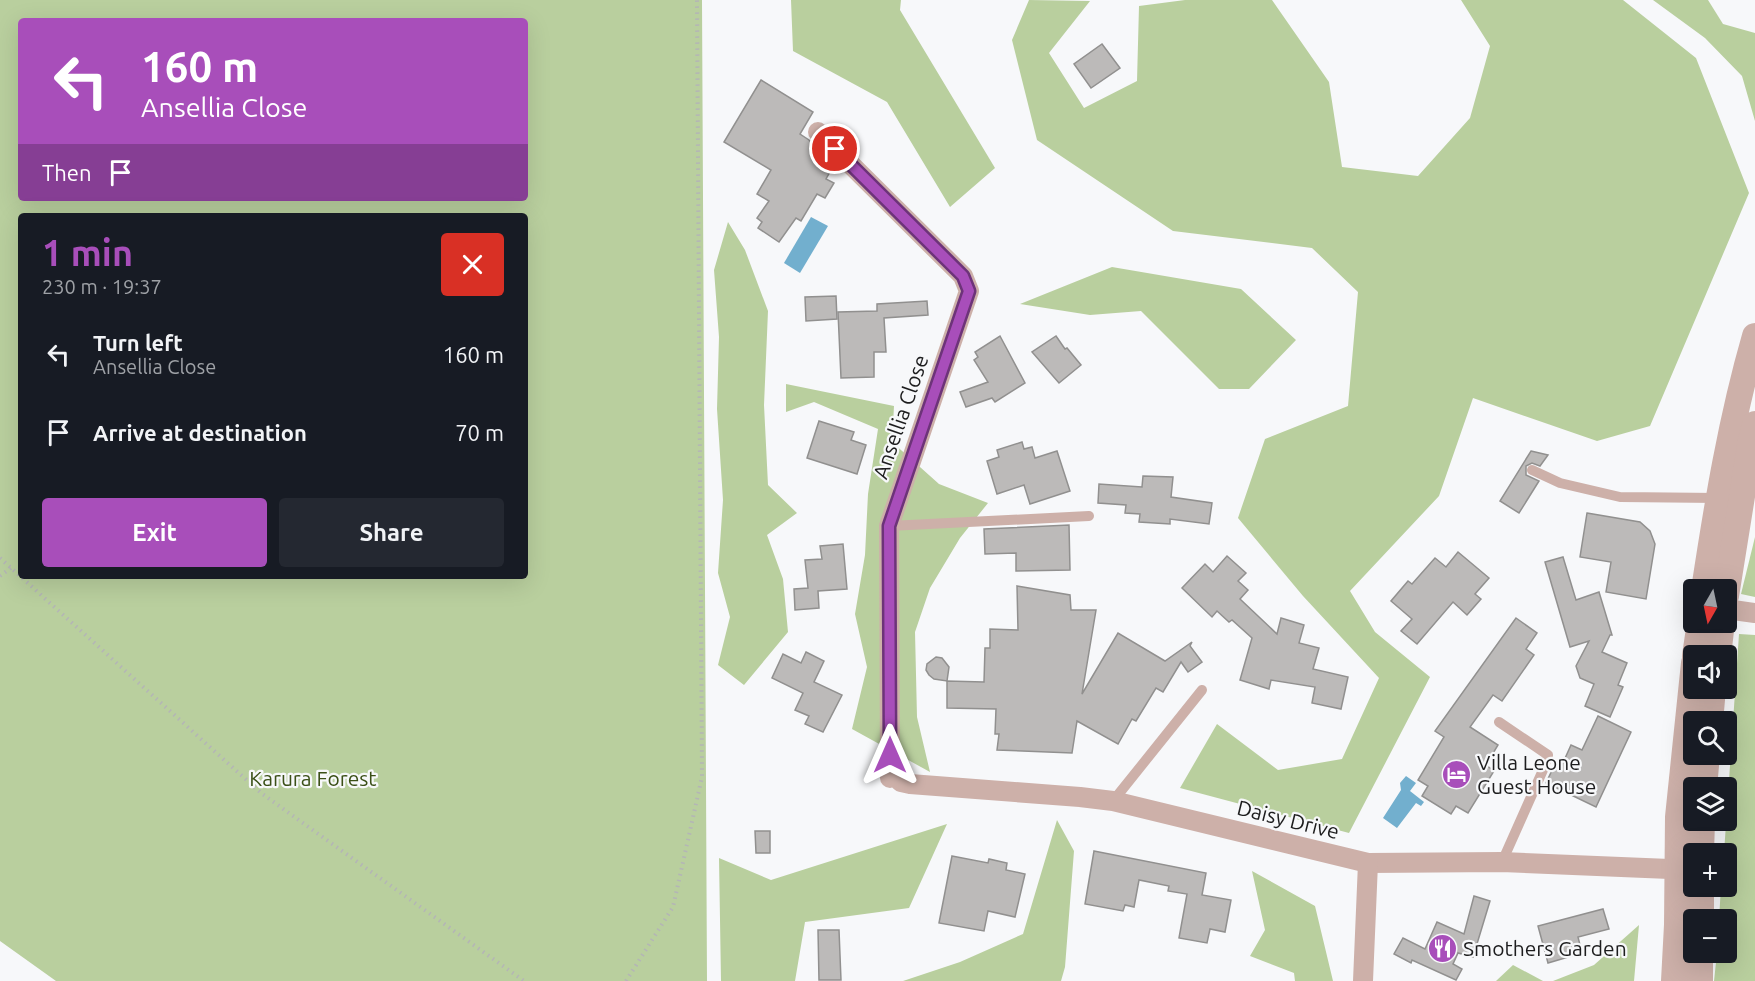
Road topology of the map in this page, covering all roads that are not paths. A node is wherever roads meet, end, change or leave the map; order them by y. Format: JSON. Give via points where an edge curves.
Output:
{"nodes":[{"id":1,"x":818,"y":132,"type":"dead end"},
{"id":2,"x":1755,"y":336,"type":"edge"},
{"id":3,"x":1755,"y":424,"type":"edge"},
{"id":4,"x":1532,"y":470,"type":"dead end"},
{"id":5,"x":1718,"y":498,"type":"junction"},
{"id":6,"x":1089,"y":516,"type":"dead end"},
{"id":7,"x":889,"y":526,"type":"junction"},
{"id":8,"x":1706,"y":579,"type":"edge"},
{"id":9,"x":1729,"y":579,"type":"edge"},
{"id":10,"x":1737,"y":611,"type":"edge"},
{"id":11,"x":1755,"y":614,"type":"edge"},
{"id":12,"x":1202,"y":690,"type":"dead end"},
{"id":13,"x":1690,"y":699,"type":"edge"},
{"id":14,"x":1499,"y":722,"type":"dead end"},
{"id":15,"x":893,"y":775,"type":"joint"},
{"id":16,"x":1113,"y":801,"type":"junction"},
{"id":17,"x":1684,"y":843,"type":"edge"},
{"id":18,"x":1683,"y":861,"type":"edge"},
{"id":19,"x":1502,"y":862,"type":"junction"},
{"id":20,"x":1368,"y":863,"type":"junction"},
{"id":21,"x":1684,"y":897,"type":"edge"},
{"id":22,"x":1701,"y":963,"type":"edge"},
{"id":23,"x":1363,"y":981,"type":"edge"},
{"id":24,"x":1674,"y":981,"type":"edge"},
{"id":25,"x":1700,"y":981,"type":"edge"}],
"edges":[{"from":1,"to":7,"type":"street","name":"Ansellia Close","via":[[963,276],[969,291]]},
{"from":2,"to":5,"type":"street"},
{"from":3,"to":9,"type":"street"},
{"from":4,"to":5,"type":"lane","via":[[1560,483],[1620,496]]},
{"from":5,"to":8,"type":"street"},
{"from":6,"to":7,"type":"lane"},
{"from":7,"to":15,"type":"street","name":"Ansellia Close","via":[[890,778]]},
{"from":10,"to":11,"type":"street"},
{"from":12,"to":16,"type":"lane"},
{"from":13,"to":17,"type":"street","via":[[1678,817]]},
{"from":14,"to":19,"type":"lane","via":[[1548,755]]},
{"from":15,"to":16,"type":"street","name":"Daisy Drive","via":[[910,784]]},
{"from":16,"to":20,"type":"street","name":"Daisy Drive"},
{"from":18,"to":19,"type":"street","name":"Daisy Drive"},
{"from":19,"to":20,"type":"street","name":"Daisy Drive"},
{"from":20,"to":23,"type":"street"},
{"from":21,"to":24,"type":"street"},
{"from":22,"to":25,"type":"street"}]}
